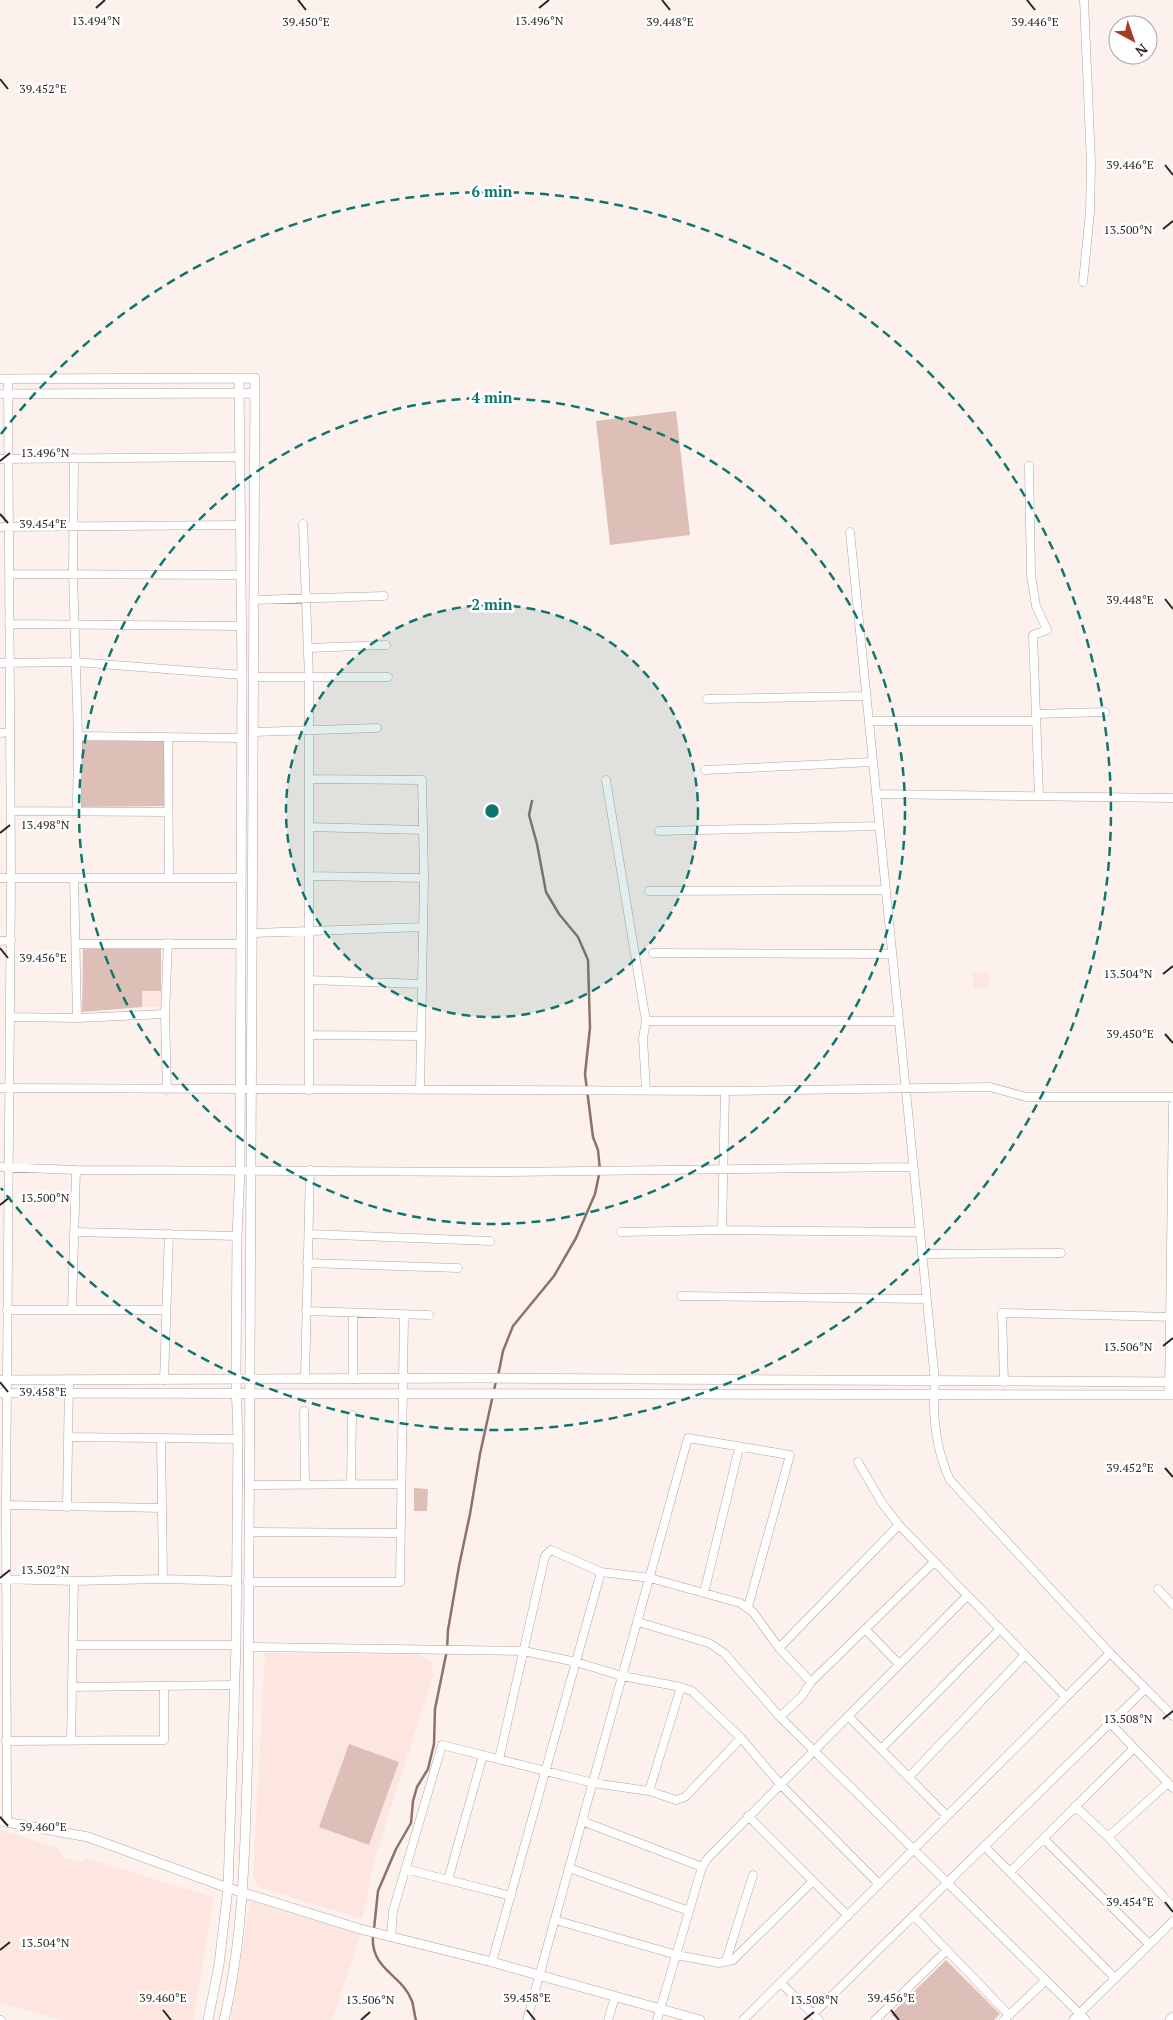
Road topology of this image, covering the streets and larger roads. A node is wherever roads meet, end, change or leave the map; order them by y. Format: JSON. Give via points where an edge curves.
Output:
{"nodes":[{"id":1,"x":1084,"y":0,"type":"edge"},
{"id":2,"x":1083,"y":282,"type":"dead end"},
{"id":3,"x":239,"y":378,"type":"junction"},
{"id":4,"x":4,"y":379,"type":"edge"},
{"id":5,"x":255,"y":392,"type":"junction"},
{"id":6,"x":239,"y":393,"type":"junction"},
{"id":7,"x":4,"y":394,"type":"edge"},
{"id":8,"x":240,"y":457,"type":"junction"},
{"id":9,"x":74,"y":458,"type":"junction"},
{"id":10,"x":4,"y":459,"type":"edge"},
{"id":11,"x":1029,"y":466,"type":"dead end"},
{"id":12,"x":303,"y":524,"type":"dead end"},
{"id":13,"x":241,"y":525,"type":"junction"},
{"id":14,"x":73,"y":526,"type":"junction"},
{"id":15,"x":0,"y":527,"type":"edge"},
{"id":16,"x":9,"y":527,"type":"junction"},
{"id":17,"x":850,"y":532,"type":"dead end"},
{"id":18,"x":9,"y":574,"type":"junction"},
{"id":19,"x":73,"y":575,"type":"junction"},
{"id":20,"x":241,"y":576,"type":"junction"},
{"id":21,"x":384,"y":596,"type":"dead end"},
{"id":22,"x":254,"y":600,"type":"junction"},
{"id":23,"x":306,"y":600,"type":"junction"},
{"id":24,"x":10,"y":624,"type":"junction"},
{"id":25,"x":74,"y":624,"type":"junction"},
{"id":26,"x":241,"y":626,"type":"junction"},
{"id":27,"x":386,"y":645,"type":"dead end"},
{"id":28,"x":308,"y":648,"type":"junction"},
{"id":29,"x":10,"y":661,"type":"junction"},
{"id":30,"x":75,"y":662,"type":"junction"},
{"id":31,"x":0,"y":663,"type":"edge"},
{"id":32,"x":242,"y":675,"type":"junction"},
{"id":33,"x":254,"y":677,"type":"junction"},
{"id":34,"x":309,"y":678,"type":"junction"},
{"id":35,"x":388,"y":678,"type":"dead end"},
{"id":36,"x":866,"y":696,"type":"junction"},
{"id":37,"x":707,"y":699,"type":"dead end"},
{"id":38,"x":1105,"y":712,"type":"dead end"},
{"id":39,"x":1036,"y":717,"type":"junction"},
{"id":40,"x":869,"y":721,"type":"junction"},
{"id":41,"x":377,"y":728,"type":"dead end"},
{"id":42,"x":309,"y":730,"type":"junction"},
{"id":43,"x":0,"y":732,"type":"edge"},
{"id":44,"x":10,"y":732,"type":"junction"},
{"id":45,"x":253,"y":732,"type":"junction"},
{"id":46,"x":78,"y":736,"type":"junction"},
{"id":47,"x":168,"y":737,"type":"junction"},
{"id":48,"x":240,"y":738,"type":"junction"},
{"id":49,"x":873,"y":762,"type":"junction"},
{"id":50,"x":705,"y":770,"type":"dead end"},
{"id":51,"x":309,"y":779,"type":"junction"},
{"id":52,"x":606,"y":780,"type":"dead end"},
{"id":53,"x":876,"y":794,"type":"junction"},
{"id":54,"x":1040,"y":796,"type":"junction"},
{"id":55,"x":1173,"y":798,"type":"edge"},
{"id":56,"x":11,"y":811,"type":"junction"},
{"id":57,"x":77,"y":811,"type":"junction"},
{"id":58,"x":168,"y":812,"type":"junction"},
{"id":59,"x":309,"y":826,"type":"junction"},
{"id":60,"x":879,"y":826,"type":"junction"},
{"id":61,"x":422,"y":830,"type":"junction"},
{"id":62,"x":660,"y":831,"type":"dead end"},
{"id":63,"x":309,"y":876,"type":"junction"},
{"id":64,"x":0,"y":878,"type":"edge"},
{"id":65,"x":12,"y":878,"type":"junction"},
{"id":66,"x":74,"y":878,"type":"junction"},
{"id":67,"x":169,"y":878,"type":"junction"},
{"id":68,"x":240,"y":878,"type":"junction"},
{"id":69,"x":424,"y":878,"type":"junction"},
{"id":70,"x":886,"y":890,"type":"junction"},
{"id":71,"x":649,"y":892,"type":"dead end"},
{"id":72,"x":423,"y":927,"type":"junction"},
{"id":73,"x":309,"y":931,"type":"junction"},
{"id":74,"x":253,"y":933,"type":"junction"},
{"id":75,"x":0,"y":940,"type":"edge"},
{"id":76,"x":11,"y":940,"type":"junction"},
{"id":77,"x":168,"y":943,"type":"junction"},
{"id":78,"x":76,"y":944,"type":"junction"},
{"id":79,"x":240,"y":944,"type":"junction"},
{"id":80,"x":653,"y":953,"type":"dead end"},
{"id":81,"x":892,"y":954,"type":"junction"},
{"id":82,"x":309,"y":980,"type":"junction"},
{"id":83,"x":422,"y":984,"type":"junction"},
{"id":84,"x":165,"y":1014,"type":"junction"},
{"id":85,"x":10,"y":1017,"type":"junction"},
{"id":86,"x":77,"y":1018,"type":"junction"},
{"id":87,"x":646,"y":1021,"type":"junction"},
{"id":88,"x":898,"y":1021,"type":"junction"},
{"id":89,"x":309,"y":1035,"type":"junction"},
{"id":90,"x":421,"y":1036,"type":"junction"},
{"id":91,"x":0,"y":1088,"type":"edge"},
{"id":92,"x":9,"y":1088,"type":"junction"},
{"id":93,"x":251,"y":1088,"type":"junction"},
{"id":94,"x":905,"y":1088,"type":"junction"},
{"id":95,"x":167,"y":1090,"type":"junction"},
{"id":96,"x":240,"y":1090,"type":"junction"},
{"id":97,"x":309,"y":1090,"type":"junction"},
{"id":98,"x":420,"y":1090,"type":"junction"},
{"id":99,"x":646,"y":1090,"type":"junction"},
{"id":100,"x":726,"y":1091,"type":"junction"},
{"id":101,"x":1173,"y":1097,"type":"edge"},
{"id":102,"x":1173,"y":1105,"type":"edge"},
{"id":103,"x":4,"y":1167,"type":"edge"},
{"id":104,"x":913,"y":1167,"type":"junction"},
{"id":105,"x":76,"y":1170,"type":"junction"},
{"id":106,"x":240,"y":1170,"type":"junction"},
{"id":107,"x":250,"y":1170,"type":"junction"},
{"id":108,"x":310,"y":1170,"type":"junction"},
{"id":109,"x":724,"y":1170,"type":"junction"},
{"id":110,"x":722,"y":1230,"type":"junction"},
{"id":111,"x":4,"y":1232,"type":"edge"},
{"id":112,"x":74,"y":1232,"type":"junction"},
{"id":113,"x":621,"y":1232,"type":"dead end"},
{"id":114,"x":920,"y":1232,"type":"junction"},
{"id":115,"x":169,"y":1234,"type":"junction"},
{"id":116,"x":309,"y":1234,"type":"junction"},
{"id":117,"x":237,"y":1236,"type":"junction"},
{"id":118,"x":490,"y":1241,"type":"dead end"},
{"id":119,"x":1061,"y":1253,"type":"dead end"},
{"id":120,"x":922,"y":1254,"type":"junction"},
{"id":121,"x":307,"y":1263,"type":"junction"},
{"id":122,"x":458,"y":1268,"type":"dead end"},
{"id":123,"x":681,"y":1296,"type":"dead end"},
{"id":124,"x":926,"y":1299,"type":"junction"},
{"id":125,"x":8,"y":1310,"type":"junction"},
{"id":126,"x":72,"y":1310,"type":"junction"},
{"id":127,"x":166,"y":1310,"type":"junction"},
{"id":128,"x":306,"y":1311,"type":"junction"},
{"id":129,"x":353,"y":1313,"type":"junction"},
{"id":130,"x":404,"y":1314,"type":"junction"},
{"id":131,"x":429,"y":1315,"type":"dead end"},
{"id":132,"x":1171,"y":1317,"type":"edge"},
{"id":133,"x":251,"y":1379,"type":"junction"},
{"id":134,"x":305,"y":1379,"type":"junction"},
{"id":135,"x":352,"y":1379,"type":"junction"},
{"id":136,"x":402,"y":1379,"type":"junction"},
{"id":137,"x":4,"y":1380,"type":"edge"},
{"id":138,"x":70,"y":1380,"type":"junction"},
{"id":139,"x":164,"y":1380,"type":"junction"},
{"id":140,"x":236,"y":1380,"type":"junction"},
{"id":141,"x":934,"y":1382,"type":"junction"},
{"id":142,"x":1004,"y":1382,"type":"junction"},
{"id":143,"x":1171,"y":1382,"type":"edge"},
{"id":144,"x":250,"y":1392,"type":"junction"},
{"id":145,"x":402,"y":1392,"type":"junction"},
{"id":146,"x":3,"y":1393,"type":"edge"},
{"id":147,"x":69,"y":1393,"type":"junction"},
{"id":148,"x":237,"y":1393,"type":"junction"},
{"id":149,"x":934,"y":1394,"type":"junction"},
{"id":150,"x":1171,"y":1395,"type":"edge"},
{"id":151,"x":304,"y":1411,"type":"dead end"},
{"id":152,"x":352,"y":1415,"type":"dead end"},
{"id":153,"x":68,"y":1437,"type":"junction"},
{"id":154,"x":161,"y":1438,"type":"junction"},
{"id":155,"x":3,"y":1439,"type":"edge"},
{"id":156,"x":238,"y":1439,"type":"junction"},
{"id":157,"x":739,"y":1448,"type":"junction"},
{"id":158,"x":858,"y":1462,"type":"dead end"},
{"id":159,"x":305,"y":1484,"type":"junction"},
{"id":160,"x":351,"y":1484,"type":"junction"},
{"id":161,"x":401,"y":1484,"type":"junction"},
{"id":162,"x":249,"y":1485,"type":"junction"},
{"id":163,"x":6,"y":1505,"type":"junction"},
{"id":164,"x":67,"y":1507,"type":"junction"},
{"id":165,"x":162,"y":1508,"type":"junction"},
{"id":166,"x":898,"y":1525,"type":"junction"},
{"id":167,"x":249,"y":1532,"type":"junction"},
{"id":168,"x":400,"y":1533,"type":"junction"},
{"id":169,"x":934,"y":1562,"type":"junction"},
{"id":170,"x":600,"y":1572,"type":"junction"},
{"id":171,"x":650,"y":1578,"type":"junction"},
{"id":172,"x":4,"y":1579,"type":"edge"},
{"id":173,"x":163,"y":1579,"type":"junction"},
{"id":174,"x":74,"y":1581,"type":"junction"},
{"id":175,"x":237,"y":1581,"type":"junction"},
{"id":176,"x":248,"y":1582,"type":"junction"},
{"id":177,"x":1158,"y":1589,"type":"dead end"},
{"id":178,"x":704,"y":1593,"type":"junction"},
{"id":179,"x":968,"y":1596,"type":"junction"},
{"id":180,"x":1173,"y":1605,"type":"edge"},
{"id":181,"x":748,"y":1607,"type":"junction"},
{"id":182,"x":638,"y":1622,"type":"junction"},
{"id":183,"x":865,"y":1629,"type":"junction"},
{"id":184,"x":1000,"y":1629,"type":"junction"},
{"id":185,"x":3,"y":1643,"type":"edge"},
{"id":186,"x":73,"y":1645,"type":"junction"},
{"id":187,"x":236,"y":1645,"type":"junction"},
{"id":188,"x":249,"y":1647,"type":"junction"},
{"id":189,"x":779,"y":1648,"type":"junction"},
{"id":190,"x":524,"y":1651,"type":"junction"},
{"id":191,"x":1110,"y":1653,"type":"junction"},
{"id":192,"x":1025,"y":1655,"type":"junction"},
{"id":193,"x":576,"y":1662,"type":"junction"},
{"id":194,"x":899,"y":1664,"type":"junction"},
{"id":195,"x":622,"y":1676,"type":"junction"},
{"id":196,"x":811,"y":1682,"type":"junction"},
{"id":197,"x":235,"y":1685,"type":"junction"},
{"id":198,"x":164,"y":1686,"type":"junction"},
{"id":199,"x":72,"y":1687,"type":"junction"},
{"id":200,"x":681,"y":1687,"type":"junction"},
{"id":201,"x":1145,"y":1689,"type":"junction"},
{"id":202,"x":1066,"y":1697,"type":"junction"},
{"id":203,"x":848,"y":1716,"type":"junction"},
{"id":204,"x":1173,"y":1716,"type":"edge"},
{"id":205,"x":780,"y":1717,"type":"junction"},
{"id":206,"x":1110,"y":1723,"type":"junction"},
{"id":207,"x":741,"y":1738,"type":"junction"},
{"id":208,"x":6,"y":1741,"type":"junction"},
{"id":209,"x":71,"y":1741,"type":"junction"},
{"id":210,"x":233,"y":1747,"type":"junction"},
{"id":211,"x":248,"y":1748,"type":"junction"},
{"id":212,"x":1134,"y":1748,"type":"junction"},
{"id":213,"x":881,"y":1749,"type":"junction"},
{"id":214,"x":814,"y":1750,"type":"junction"},
{"id":215,"x":483,"y":1755,"type":"junction"},
{"id":216,"x":499,"y":1759,"type":"junction"},
{"id":217,"x":546,"y":1771,"type":"junction"},
{"id":218,"x":909,"y":1777,"type":"junction"},
{"id":219,"x":593,"y":1783,"type":"junction"},
{"id":220,"x":780,"y":1784,"type":"junction"},
{"id":221,"x":1170,"y":1785,"type":"edge"},
{"id":222,"x":649,"y":1791,"type":"junction"},
{"id":223,"x":1075,"y":1806,"type":"junction"},
{"id":224,"x":748,"y":1816,"type":"junction"},
{"id":225,"x":947,"y":1816,"type":"junction"},
{"id":226,"x":3,"y":1822,"type":"edge"},
{"id":227,"x":582,"y":1822,"type":"junction"},
{"id":228,"x":1108,"y":1837,"type":"junction"},
{"id":229,"x":1044,"y":1839,"type":"junction"},
{"id":230,"x":984,"y":1846,"type":"junction"},
{"id":231,"x":914,"y":1848,"type":"junction"},
{"id":232,"x":702,"y":1866,"type":"junction"},
{"id":233,"x":569,"y":1868,"type":"junction"},
{"id":234,"x":405,"y":1869,"type":"junction"},
{"id":235,"x":1010,"y":1872,"type":"junction"},
{"id":236,"x":753,"y":1875,"type":"dead end"},
{"id":237,"x":448,"y":1880,"type":"junction"},
{"id":238,"x":812,"y":1882,"type":"junction"},
{"id":239,"x":948,"y":1882,"type":"junction"},
{"id":240,"x":878,"y":1884,"type":"junction"},
{"id":241,"x":228,"y":1888,"type":"junction"},
{"id":242,"x":242,"y":1892,"type":"junction"},
{"id":243,"x":511,"y":1896,"type":"junction"},
{"id":244,"x":1173,"y":1906,"type":"edge"},
{"id":245,"x":689,"y":1911,"type":"junction"},
{"id":246,"x":848,"y":1916,"type":"junction"},
{"id":247,"x":914,"y":1916,"type":"junction"},
{"id":248,"x":555,"y":1920,"type":"junction"},
{"id":249,"x":1173,"y":1921,"type":"edge"},
{"id":250,"x":389,"y":1936,"type":"junction"},
{"id":251,"x":1149,"y":1944,"type":"junction"},
{"id":252,"x":947,"y":1950,"type":"junction"},
{"id":253,"x":677,"y":1955,"type":"junction"},
{"id":254,"x":726,"y":1961,"type":"junction"},
{"id":255,"x":492,"y":1962,"type":"junction"},
{"id":256,"x":540,"y":1976,"type":"junction"},
{"id":257,"x":1115,"y":1978,"type":"junction"},
{"id":258,"x":1045,"y":1981,"type":"junction"},
{"id":259,"x":781,"y":1983,"type":"junction"},
{"id":260,"x":615,"y":1997,"type":"junction"},
{"id":261,"x":661,"y":2009,"type":"junction"},
{"id":262,"x":882,"y":2013,"type":"junction"},
{"id":263,"x":1079,"y":2014,"type":"junction"},
{"id":264,"x":816,"y":2017,"type":"edge"},
{"id":265,"x":1006,"y":2017,"type":"edge"},
{"id":266,"x":1173,"y":2017,"type":"edge"},
{"id":267,"x":208,"y":2020,"type":"edge"},
{"id":268,"x":224,"y":2020,"type":"edge"},
{"id":269,"x":528,"y":2020,"type":"edge"},
{"id":270,"x":608,"y":2020,"type":"edge"},
{"id":271,"x":657,"y":2020,"type":"edge"},
{"id":272,"x":700,"y":2020,"type":"edge"},
{"id":273,"x":743,"y":2020,"type":"edge"},
{"id":274,"x":875,"y":2020,"type":"edge"},
{"id":275,"x":888,"y":2020,"type":"edge"},
{"id":276,"x":1073,"y":2020,"type":"edge"},
{"id":277,"x":1086,"y":2020,"type":"edge"},
{"id":278,"x":1170,"y":2020,"type":"edge"}],
"edges":[{"from":1,"to":2,"type":"street","via":[[1092,163]]},
{"from":3,"to":4,"type":"street"},
{"from":3,"to":5,"type":"street","via":[[255,378]]},
{"from":3,"to":6,"type":"street"},
{"from":4,"to":7,"type":"street"},
{"from":5,"to":6,"type":"street"},
{"from":5,"to":22,"type":"street"},
{"from":6,"to":7,"type":"street"},
{"from":6,"to":8,"type":"street"},
{"from":7,"to":10,"type":"street"},
{"from":8,"to":9,"type":"street"},
{"from":8,"to":13,"type":"street"},
{"from":9,"to":10,"type":"street"},
{"from":9,"to":14,"type":"street"},
{"from":10,"to":16,"type":"street"},
{"from":11,"to":39,"type":"street","via":[[1031,576],[1036,606],[1046,630],[1033,635]]},
{"from":12,"to":23,"type":"street"},
{"from":13,"to":14,"type":"street"},
{"from":13,"to":20,"type":"street"},
{"from":14,"to":16,"type":"street"},
{"from":14,"to":19,"type":"street"},
{"from":15,"to":16,"type":"street"},
{"from":16,"to":18,"type":"street"},
{"from":17,"to":36,"type":"street"},
{"from":18,"to":19,"type":"street"},
{"from":18,"to":24,"type":"street"},
{"from":19,"to":20,"type":"street"},
{"from":19,"to":25,"type":"street"},
{"from":20,"to":26,"type":"street"},
{"from":21,"to":23,"type":"street"},
{"from":22,"to":23,"type":"street"},
{"from":22,"to":33,"type":"street"},
{"from":23,"to":28,"type":"street"},
{"from":24,"to":25,"type":"street"},
{"from":24,"to":29,"type":"street"},
{"from":25,"to":26,"type":"street"},
{"from":25,"to":30,"type":"street"},
{"from":26,"to":32,"type":"street"},
{"from":27,"to":28,"type":"street"},
{"from":28,"to":34,"type":"street"},
{"from":29,"to":30,"type":"street"},
{"from":29,"to":31,"type":"street"},
{"from":29,"to":44,"type":"street"},
{"from":30,"to":32,"type":"street"},
{"from":30,"to":46,"type":"street"},
{"from":32,"to":48,"type":"street"},
{"from":33,"to":34,"type":"street"},
{"from":33,"to":45,"type":"street"},
{"from":34,"to":35,"type":"street"},
{"from":34,"to":42,"type":"street"},
{"from":36,"to":37,"type":"street"},
{"from":36,"to":40,"type":"street"},
{"from":38,"to":39,"type":"street"},
{"from":39,"to":40,"type":"street"},
{"from":39,"to":54,"type":"street"},
{"from":40,"to":49,"type":"street"},
{"from":41,"to":42,"type":"street"},
{"from":42,"to":45,"type":"street"},
{"from":42,"to":51,"type":"street"},
{"from":43,"to":44,"type":"street"},
{"from":44,"to":56,"type":"street"},
{"from":45,"to":74,"type":"street"},
{"from":46,"to":47,"type":"street"},
{"from":46,"to":57,"type":"street"},
{"from":47,"to":48,"type":"street"},
{"from":47,"to":58,"type":"street"},
{"from":48,"to":68,"type":"street"},
{"from":49,"to":50,"type":"street"},
{"from":49,"to":53,"type":"street"},
{"from":51,"to":59,"type":"street"},
{"from":51,"to":61,"type":"street","via":[[422,780]]},
{"from":52,"to":87,"type":"street"},
{"from":53,"to":54,"type":"street"},
{"from":53,"to":60,"type":"street"},
{"from":54,"to":55,"type":"street"},
{"from":56,"to":57,"type":"street"},
{"from":56,"to":65,"type":"street"},
{"from":57,"to":58,"type":"street"},
{"from":58,"to":67,"type":"street"},
{"from":59,"to":61,"type":"street"},
{"from":59,"to":63,"type":"street"},
{"from":60,"to":62,"type":"street"},
{"from":60,"to":70,"type":"street"},
{"from":61,"to":69,"type":"street"},
{"from":63,"to":69,"type":"street"},
{"from":63,"to":73,"type":"street"},
{"from":64,"to":65,"type":"street"},
{"from":65,"to":66,"type":"street"},
{"from":65,"to":76,"type":"street"},
{"from":66,"to":67,"type":"street"},
{"from":66,"to":78,"type":"street"},
{"from":67,"to":68,"type":"street"},
{"from":68,"to":79,"type":"street"},
{"from":69,"to":72,"type":"street"},
{"from":70,"to":71,"type":"street"},
{"from":70,"to":81,"type":"street"},
{"from":72,"to":73,"type":"street"},
{"from":72,"to":83,"type":"street"},
{"from":73,"to":74,"type":"street"},
{"from":73,"to":82,"type":"street"},
{"from":74,"to":93,"type":"street"},
{"from":75,"to":76,"type":"street"},
{"from":76,"to":85,"type":"street"},
{"from":77,"to":78,"type":"street"},
{"from":77,"to":79,"type":"street"},
{"from":77,"to":84,"type":"street"},
{"from":78,"to":86,"type":"street"},
{"from":79,"to":96,"type":"street"},
{"from":80,"to":81,"type":"street"},
{"from":81,"to":88,"type":"street"},
{"from":82,"to":83,"type":"street"},
{"from":82,"to":89,"type":"street"},
{"from":83,"to":90,"type":"street"},
{"from":84,"to":86,"type":"street"},
{"from":84,"to":95,"type":"street"},
{"from":85,"to":86,"type":"street"},
{"from":85,"to":92,"type":"street"},
{"from":87,"to":88,"type":"street"},
{"from":87,"to":99,"type":"street"},
{"from":88,"to":94,"type":"street"},
{"from":89,"to":90,"type":"street"},
{"from":89,"to":97,"type":"street"},
{"from":90,"to":98,"type":"street"},
{"from":91,"to":92,"type":"street"},
{"from":92,"to":95,"type":"street"},
{"from":92,"to":103,"type":"street"},
{"from":93,"to":96,"type":"street"},
{"from":93,"to":97,"type":"street"},
{"from":93,"to":107,"type":"street"},
{"from":94,"to":100,"type":"street"},
{"from":94,"to":101,"type":"street","via":[[990,1087],[1026,1097]]},
{"from":94,"to":104,"type":"street"},
{"from":95,"to":96,"type":"street"},
{"from":96,"to":106,"type":"street"},
{"from":97,"to":98,"type":"street"},
{"from":98,"to":99,"type":"street"},
{"from":99,"to":100,"type":"street"},
{"from":100,"to":109,"type":"street"},
{"from":102,"to":132,"type":"street"},
{"from":103,"to":105,"type":"street"},
{"from":103,"to":111,"type":"street"},
{"from":104,"to":109,"type":"street"},
{"from":104,"to":114,"type":"street"},
{"from":105,"to":106,"type":"street"},
{"from":105,"to":112,"type":"street"},
{"from":106,"to":107,"type":"street"},
{"from":106,"to":117,"type":"street"},
{"from":107,"to":108,"type":"street"},
{"from":107,"to":133,"type":"street"},
{"from":108,"to":109,"type":"street"},
{"from":108,"to":116,"type":"street"},
{"from":109,"to":110,"type":"street"},
{"from":110,"to":113,"type":"street"},
{"from":110,"to":114,"type":"street"},
{"from":111,"to":125,"type":"street"},
{"from":112,"to":115,"type":"street"},
{"from":112,"to":126,"type":"street"},
{"from":114,"to":120,"type":"street"},
{"from":115,"to":117,"type":"street"},
{"from":115,"to":127,"type":"street"},
{"from":116,"to":118,"type":"street"},
{"from":116,"to":121,"type":"street"},
{"from":117,"to":140,"type":"street"},
{"from":119,"to":120,"type":"street"},
{"from":120,"to":124,"type":"street"},
{"from":121,"to":122,"type":"street"},
{"from":121,"to":128,"type":"street"},
{"from":123,"to":124,"type":"street"},
{"from":124,"to":141,"type":"street"},
{"from":125,"to":126,"type":"street"},
{"from":125,"to":137,"type":"street"},
{"from":126,"to":127,"type":"street"},
{"from":127,"to":139,"type":"street"},
{"from":128,"to":129,"type":"street"},
{"from":128,"to":134,"type":"street"},
{"from":129,"to":130,"type":"street"},
{"from":129,"to":135,"type":"street"},
{"from":130,"to":131,"type":"street"},
{"from":130,"to":136,"type":"street"},
{"from":132,"to":142,"type":"street","via":[[1002,1313]]},
{"from":132,"to":143,"type":"street"},
{"from":133,"to":134,"type":"street"},
{"from":133,"to":140,"type":"street"},
{"from":133,"to":144,"type":"street"},
{"from":134,"to":135,"type":"street"},
{"from":135,"to":136,"type":"street"},
{"from":136,"to":141,"type":"street"},
{"from":136,"to":145,"type":"street"},
{"from":137,"to":138,"type":"street"},
{"from":137,"to":146,"type":"street"},
{"from":138,"to":139,"type":"street"},
{"from":138,"to":147,"type":"street"},
{"from":139,"to":140,"type":"street"},
{"from":140,"to":148,"type":"street"},
{"from":141,"to":142,"type":"street"},
{"from":141,"to":149,"type":"street"},
{"from":142,"to":143,"type":"street"},
{"from":143,"to":150,"type":"street"},
{"from":144,"to":145,"type":"street"},
{"from":144,"to":148,"type":"street"},
{"from":144,"to":162,"type":"street"},
{"from":145,"to":149,"type":"street"},
{"from":145,"to":161,"type":"street"},
{"from":146,"to":147,"type":"street"},
{"from":146,"to":155,"type":"street"},
{"from":147,"to":148,"type":"street"},
{"from":147,"to":153,"type":"street"},
{"from":148,"to":156,"type":"street"},
{"from":149,"to":150,"type":"street"},
{"from":149,"to":191,"type":"street","via":[[938,1449],[950,1480]]},
{"from":151,"to":159,"type":"street"},
{"from":152,"to":160,"type":"street"},
{"from":153,"to":154,"type":"street"},
{"from":153,"to":164,"type":"street"},
{"from":154,"to":156,"type":"street"},
{"from":154,"to":165,"type":"street"},
{"from":155,"to":163,"type":"street"},
{"from":156,"to":175,"type":"street"},
{"from":157,"to":171,"type":"street","via":[[688,1438]]},
{"from":157,"to":178,"type":"street"},
{"from":157,"to":181,"type":"street","via":[[790,1455]]},
{"from":158,"to":166,"type":"street"},
{"from":159,"to":160,"type":"street"},
{"from":159,"to":162,"type":"street"},
{"from":160,"to":161,"type":"street"},
{"from":161,"to":168,"type":"street"},
{"from":162,"to":167,"type":"street"},
{"from":163,"to":164,"type":"street"},
{"from":163,"to":172,"type":"street"},
{"from":164,"to":165,"type":"street"},
{"from":165,"to":173,"type":"street"},
{"from":166,"to":169,"type":"street"},
{"from":166,"to":189,"type":"street"},
{"from":167,"to":168,"type":"street"},
{"from":167,"to":176,"type":"street"},
{"from":168,"to":176,"type":"street","via":[[400,1582]]},
{"from":169,"to":179,"type":"street"},
{"from":169,"to":183,"type":"street"},
{"from":170,"to":171,"type":"street"},
{"from":170,"to":190,"type":"street","via":[[553,1550],[547,1552]]},
{"from":170,"to":193,"type":"street"},
{"from":171,"to":178,"type":"street"},
{"from":171,"to":182,"type":"street"},
{"from":172,"to":174,"type":"street"},
{"from":172,"to":185,"type":"street"},
{"from":173,"to":174,"type":"street"},
{"from":173,"to":175,"type":"street"},
{"from":174,"to":186,"type":"street"},
{"from":175,"to":187,"type":"street"},
{"from":176,"to":188,"type":"street"},
{"from":177,"to":180,"type":"street"},
{"from":178,"to":181,"type":"street"},
{"from":179,"to":184,"type":"street"},
{"from":179,"to":194,"type":"street"},
{"from":181,"to":189,"type":"street"},
{"from":182,"to":195,"type":"street"},
{"from":182,"to":205,"type":"street","via":[[716,1646]]},
{"from":183,"to":194,"type":"street"},
{"from":183,"to":196,"type":"street"},
{"from":184,"to":192,"type":"street"},
{"from":184,"to":213,"type":"street"},
{"from":185,"to":208,"type":"street"},
{"from":186,"to":187,"type":"street"},
{"from":186,"to":199,"type":"street"},
{"from":187,"to":197,"type":"street"},
{"from":188,"to":190,"type":"street"},
{"from":188,"to":211,"type":"street"},
{"from":189,"to":196,"type":"street"},
{"from":190,"to":193,"type":"street"},
{"from":190,"to":216,"type":"street"},
{"from":191,"to":201,"type":"street"},
{"from":191,"to":202,"type":"street"},
{"from":192,"to":202,"type":"street"},
{"from":192,"to":218,"type":"street"},
{"from":193,"to":195,"type":"street"},
{"from":193,"to":217,"type":"street"},
{"from":194,"to":203,"type":"street"},
{"from":195,"to":200,"type":"street"},
{"from":195,"to":219,"type":"street"},
{"from":196,"to":205,"type":"street","via":[[802,1696]]},
{"from":197,"to":198,"type":"street"},
{"from":197,"to":210,"type":"street"},
{"from":198,"to":199,"type":"street"},
{"from":198,"to":209,"type":"street","via":[[164,1740]]},
{"from":199,"to":209,"type":"street"},
{"from":200,"to":207,"type":"street","via":[[692,1690]]},
{"from":200,"to":222,"type":"street"},
{"from":201,"to":204,"type":"street"},
{"from":201,"to":206,"type":"street"},
{"from":202,"to":225,"type":"street"},
{"from":203,"to":213,"type":"street"},
{"from":203,"to":214,"type":"street"},
{"from":205,"to":214,"type":"street"},
{"from":206,"to":212,"type":"street"},
{"from":206,"to":230,"type":"street"},
{"from":207,"to":220,"type":"street"},
{"from":207,"to":222,"type":"street","via":[[681,1800]]},
{"from":208,"to":209,"type":"street"},
{"from":208,"to":226,"type":"street"},
{"from":210,"to":211,"type":"street"},
{"from":210,"to":241,"type":"street"},
{"from":211,"to":242,"type":"street"},
{"from":212,"to":221,"type":"street"},
{"from":212,"to":223,"type":"street"},
{"from":213,"to":218,"type":"street"},
{"from":214,"to":220,"type":"street"},
{"from":214,"to":231,"type":"street"},
{"from":215,"to":216,"type":"street"},
{"from":215,"to":234,"type":"street","via":[[442,1745]]},
{"from":215,"to":237,"type":"street"},
{"from":216,"to":217,"type":"street"},
{"from":217,"to":219,"type":"street"},
{"from":217,"to":243,"type":"street"},
{"from":218,"to":225,"type":"street"},
{"from":219,"to":222,"type":"street"},
{"from":219,"to":227,"type":"street"},
{"from":220,"to":224,"type":"street"},
{"from":220,"to":240,"type":"street"},
{"from":221,"to":228,"type":"street"},
{"from":223,"to":228,"type":"street"},
{"from":223,"to":229,"type":"street"},
{"from":224,"to":232,"type":"street"},
{"from":224,"to":238,"type":"street"},
{"from":225,"to":231,"type":"street"},
{"from":226,"to":241,"type":"street","via":[[88,1837]]},
{"from":227,"to":232,"type":"street"},
{"from":227,"to":233,"type":"street"},
{"from":228,"to":244,"type":"street"},
{"from":229,"to":235,"type":"street"},
{"from":229,"to":251,"type":"street"},
{"from":230,"to":235,"type":"street"},
{"from":230,"to":239,"type":"street"},
{"from":231,"to":239,"type":"street"},
{"from":231,"to":240,"type":"street"},
{"from":232,"to":245,"type":"street"},
{"from":233,"to":245,"type":"street"},
{"from":233,"to":248,"type":"street"},
{"from":234,"to":237,"type":"street"},
{"from":234,"to":250,"type":"street"},
{"from":235,"to":257,"type":"street"},
{"from":236,"to":254,"type":"street"},
{"from":237,"to":243,"type":"street"},
{"from":238,"to":246,"type":"street"},
{"from":238,"to":254,"type":"street","via":[[733,1960]]},
{"from":239,"to":247,"type":"street"},
{"from":239,"to":258,"type":"street"},
{"from":240,"to":246,"type":"street"},
{"from":241,"to":242,"type":"street"},
{"from":241,"to":267,"type":"street"},
{"from":242,"to":250,"type":"street"},
{"from":242,"to":268,"type":"street","via":[[235,1968]]},
{"from":243,"to":255,"type":"street"},
{"from":245,"to":253,"type":"street"},
{"from":246,"to":259,"type":"street"},
{"from":247,"to":252,"type":"street"},
{"from":247,"to":264,"type":"street"},
{"from":248,"to":253,"type":"street"},
{"from":248,"to":256,"type":"street"},
{"from":249,"to":251,"type":"street"},
{"from":250,"to":255,"type":"street"},
{"from":251,"to":257,"type":"street"},
{"from":252,"to":262,"type":"street"},
{"from":252,"to":265,"type":"street"},
{"from":253,"to":254,"type":"street","via":[[719,1963]]},
{"from":253,"to":261,"type":"street"},
{"from":255,"to":256,"type":"street"},
{"from":256,"to":260,"type":"street"},
{"from":256,"to":269,"type":"street"},
{"from":257,"to":263,"type":"street"},
{"from":258,"to":263,"type":"street"},
{"from":258,"to":265,"type":"street"},
{"from":259,"to":264,"type":"street"},
{"from":259,"to":273,"type":"street"},
{"from":260,"to":261,"type":"street"},
{"from":260,"to":270,"type":"street"},
{"from":261,"to":271,"type":"street"},
{"from":261,"to":272,"type":"street"},
{"from":262,"to":274,"type":"street"},
{"from":262,"to":275,"type":"street"},
{"from":263,"to":276,"type":"street"},
{"from":263,"to":277,"type":"street"},
{"from":266,"to":278,"type":"street"}]}
